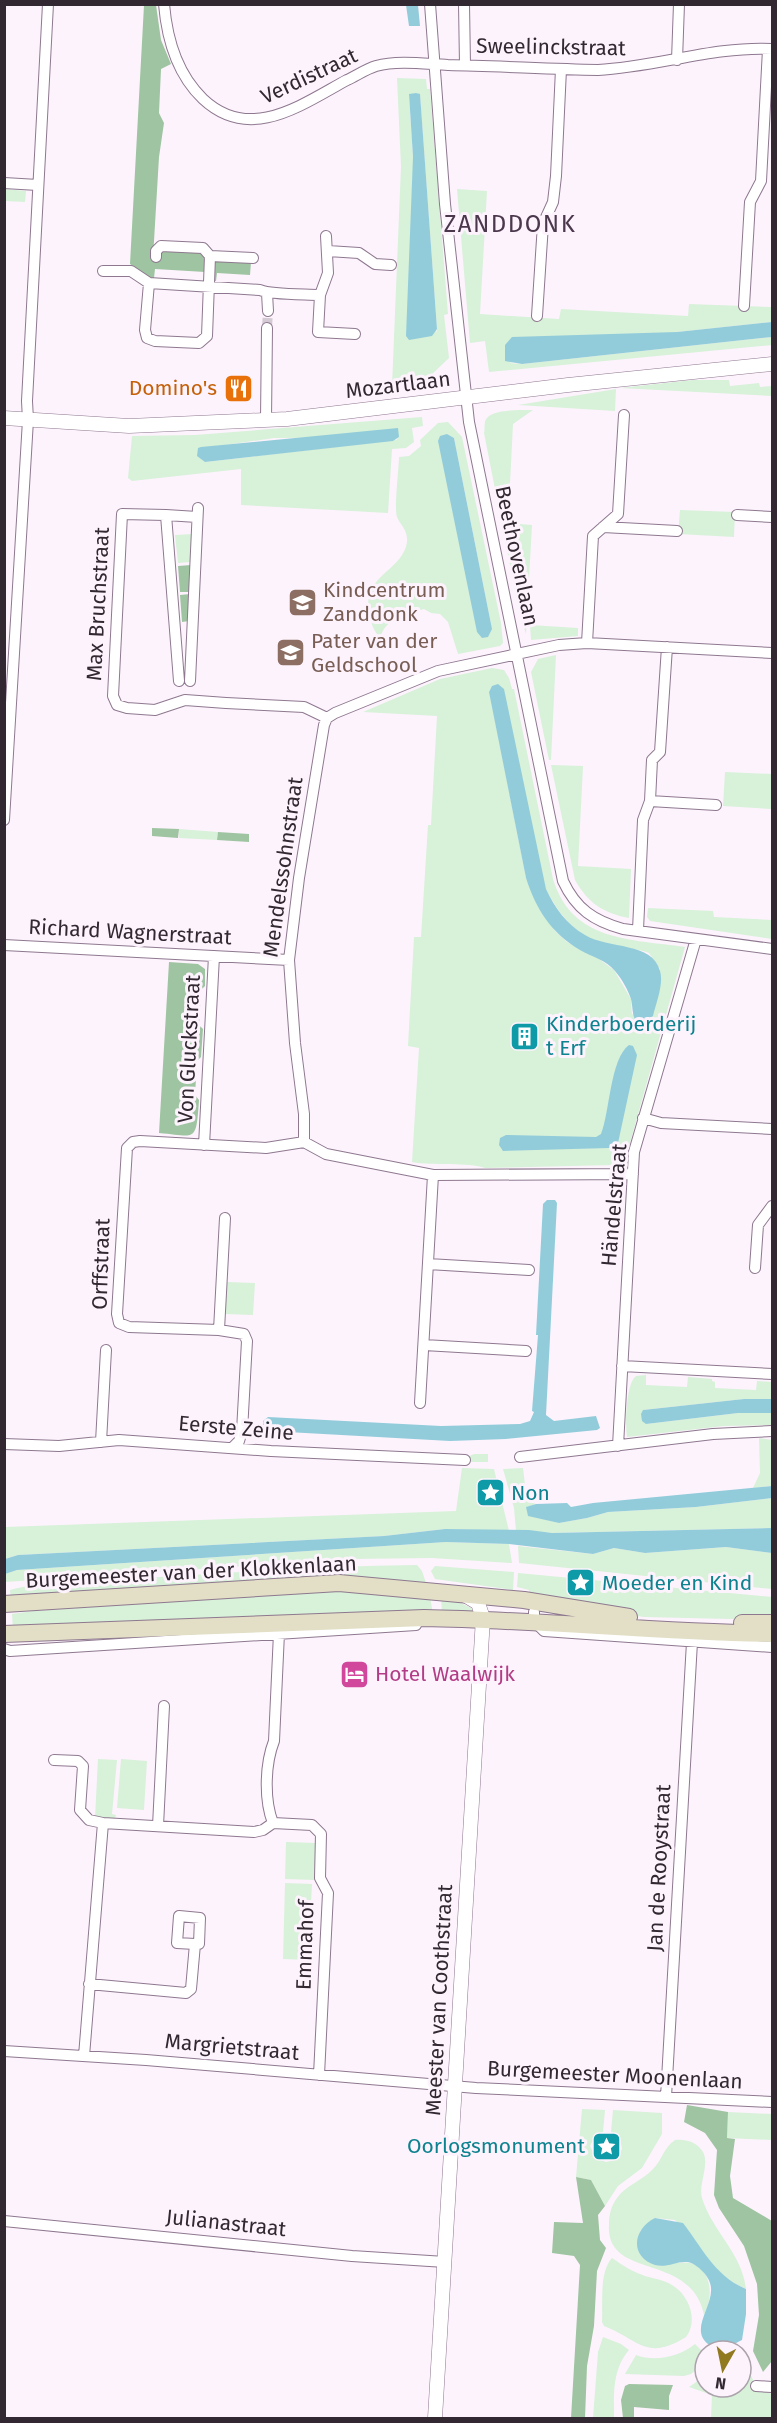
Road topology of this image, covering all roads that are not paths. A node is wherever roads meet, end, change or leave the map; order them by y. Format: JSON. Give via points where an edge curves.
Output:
{"nodes":[{"id":1,"x":48,"y":4,"type":"edge"},
{"id":2,"x":164,"y":4,"type":"edge"},
{"id":3,"x":430,"y":4,"type":"edge"},
{"id":4,"x":464,"y":4,"type":"edge"},
{"id":5,"x":679,"y":4,"type":"edge"},
{"id":6,"x":770,"y":49,"type":"edge"},
{"id":7,"x":677,"y":60,"type":"junction"},
{"id":8,"x":435,"y":64,"type":"junction"},
{"id":9,"x":465,"y":65,"type":"junction"},
{"id":10,"x":561,"y":69,"type":"junction"},
{"id":11,"x":4,"y":183,"type":"edge"},
{"id":12,"x":38,"y":185,"type":"junction"},
{"id":13,"x":326,"y":236,"type":"dead end"},
{"id":14,"x":328,"y":251,"type":"junction"},
{"id":15,"x":210,"y":256,"type":"junction"},
{"id":16,"x":156,"y":257,"type":"dead end"},
{"id":17,"x":253,"y":258,"type":"dead end"},
{"id":18,"x":391,"y":265,"type":"dead end"},
{"id":19,"x":103,"y":271,"type":"dead end"},
{"id":20,"x":149,"y":283,"type":"junction"},
{"id":21,"x":209,"y":288,"type":"junction"},
{"id":22,"x":267,"y":293,"type":"junction"},
{"id":23,"x":320,"y":295,"type":"junction"},
{"id":24,"x":744,"y":306,"type":"dead end"},
{"id":25,"x":268,"y":310,"type":"tunnel mouth"},
{"id":26,"x":537,"y":316,"type":"dead end"},
{"id":27,"x":267,"y":328,"type":"tunnel mouth"},
{"id":28,"x":355,"y":334,"type":"dead end"},
{"id":29,"x":772,"y":364,"type":"edge"},
{"id":30,"x":466,"y":399,"type":"junction"},
{"id":31,"x":624,"y":416,"type":"dead end"},
{"id":32,"x":4,"y":418,"type":"edge"},
{"id":33,"x":28,"y":420,"type":"junction"},
{"id":34,"x":266,"y":420,"type":"junction"},
{"id":35,"x":166,"y":515,"type":"junction"},
{"id":36,"x":738,"y":515,"type":"dead end"},
{"id":37,"x":772,"y":517,"type":"edge"},
{"id":38,"x":603,"y":527,"type":"junction"},
{"id":39,"x":677,"y":531,"type":"dead end"},
{"id":40,"x":587,"y":643,"type":"junction"},
{"id":41,"x":667,"y":647,"type":"junction"},
{"id":42,"x":772,"y":653,"type":"edge"},
{"id":43,"x":517,"y":654,"type":"junction"},
{"id":44,"x":177,"y":657,"type":"junction"},
{"id":45,"x":191,"y":657,"type":"junction"},
{"id":46,"x":327,"y":717,"type":"junction"},
{"id":47,"x":650,"y":801,"type":"junction"},
{"id":48,"x":716,"y":805,"type":"dead end"},
{"id":49,"x":4,"y":820,"type":"edge"},
{"id":50,"x":638,"y":930,"type":"junction"},
{"id":51,"x":696,"y":939,"type":"junction"},
{"id":52,"x":4,"y":945,"type":"edge"},
{"id":53,"x":772,"y":949,"type":"edge"},
{"id":54,"x":214,"y":956,"type":"junction"},
{"id":55,"x":289,"y":960,"type":"junction"},
{"id":56,"x":643,"y":1118,"type":"junction"},
{"id":57,"x":772,"y":1129,"type":"edge"},
{"id":58,"x":304,"y":1142,"type":"junction"},
{"id":59,"x":204,"y":1144,"type":"junction"},
{"id":60,"x":433,"y":1174,"type":"junction"},
{"id":61,"x":633,"y":1174,"type":"junction"},
{"id":62,"x":772,"y":1206,"type":"edge"},
{"id":63,"x":225,"y":1218,"type":"dead end"},
{"id":64,"x":428,"y":1264,"type":"junction"},
{"id":65,"x":755,"y":1268,"type":"dead end"},
{"id":66,"x":529,"y":1270,"type":"dead end"},
{"id":67,"x":219,"y":1330,"type":"junction"},
{"id":68,"x":424,"y":1345,"type":"junction"},
{"id":69,"x":106,"y":1350,"type":"dead end"},
{"id":70,"x":526,"y":1351,"type":"dead end"},
{"id":71,"x":622,"y":1366,"type":"junction"},
{"id":72,"x":772,"y":1374,"type":"edge"},
{"id":73,"x":420,"y":1403,"type":"dead end"},
{"id":74,"x":772,"y":1431,"type":"edge"},
{"id":75,"x":101,"y":1442,"type":"junction"},
{"id":76,"x":4,"y":1444,"type":"edge"},
{"id":77,"x":618,"y":1446,"type":"junction"},
{"id":78,"x":233,"y":1447,"type":"junction"},
{"id":79,"x":520,"y":1457,"type":"dead end"},
{"id":80,"x":465,"y":1460,"type":"dead end"},
{"id":81,"x":462,"y":1593,"type":"junction"},
{"id":82,"x":4,"y":1604,"type":"edge"},
{"id":83,"x":534,"y":1617,"type":"junction"},
{"id":84,"x":629,"y":1617,"type":"junction"},
{"id":85,"x":424,"y":1618,"type":"junction"},
{"id":86,"x":483,"y":1618,"type":"junction"},
{"id":87,"x":772,"y":1623,"type":"edge"},
{"id":88,"x":279,"y":1633,"type":"junction"},
{"id":89,"x":4,"y":1634,"type":"edge"},
{"id":90,"x":772,"y":1634,"type":"edge"},
{"id":91,"x":692,"y":1642,"type":"junction"},
{"id":92,"x":772,"y":1647,"type":"edge"},
{"id":93,"x":4,"y":1649,"type":"edge"},
{"id":94,"x":164,"y":1706,"type":"dead end"},
{"id":95,"x":54,"y":1760,"type":"dead end"},
{"id":96,"x":273,"y":1822,"type":"junction"},
{"id":97,"x":103,"y":1823,"type":"junction"},
{"id":98,"x":158,"y":1826,"type":"junction"},
{"id":99,"x":195,"y":1944,"type":"dead end"},
{"id":100,"x":89,"y":1984,"type":"junction"},
{"id":101,"x":4,"y":2051,"type":"edge"},
{"id":102,"x":84,"y":2055,"type":"junction"},
{"id":103,"x":319,"y":2074,"type":"junction"},
{"id":104,"x":455,"y":2086,"type":"junction"},
{"id":105,"x":666,"y":2097,"type":"junction"},
{"id":106,"x":772,"y":2102,"type":"edge"},
{"id":107,"x":4,"y":2221,"type":"edge"},
{"id":108,"x":445,"y":2262,"type":"junction"},
{"id":109,"x":756,"y":2386,"type":"dead end"},
{"id":110,"x":772,"y":2388,"type":"edge"},
{"id":111,"x":435,"y":2418,"type":"edge"}],
"edges":[{"from":1,"to":12,"type":"street"},
{"from":2,"to":8,"type":"street","name":"Verdistraat","via":[[167,34],[191,87],[214,109],[235,118],[260,120],[281,114],[376,66]]},
{"from":3,"to":8,"type":"street","name":"Beethovenlaan"},
{"from":4,"to":9,"type":"street"},
{"from":5,"to":7,"type":"street"},
{"from":6,"to":7,"type":"street","name":"Sweelinckstraat","via":[[728,50]]},
{"from":6,"to":24,"type":"street","via":[[761,181],[750,201]]},
{"from":7,"to":10,"type":"street","name":"Sweelinckstraat","via":[[629,68]]},
{"from":8,"to":9,"type":"street","name":"Sweelinckstraat"},
{"from":8,"to":30,"type":"street","name":"Beethovenlaan"},
{"from":9,"to":10,"type":"street","name":"Sweelinckstraat"},
{"from":10,"to":26,"type":"street","via":[[556,176],[553,202],[543,224]]},
{"from":11,"to":12,"type":"street"},
{"from":12,"to":33,"type":"street"},
{"from":13,"to":14,"type":"street"},
{"from":14,"to":18,"type":"street","via":[[359,253],[375,264]]},
{"from":14,"to":23,"type":"street","via":[[328,273]]},
{"from":15,"to":16,"type":"street","via":[[203,248],[161,246]]},
{"from":15,"to":17,"type":"street"},
{"from":15,"to":21,"type":"street"},
{"from":19,"to":20,"type":"street","via":[[131,271]]},
{"from":20,"to":21,"type":"street"},
{"from":20,"to":21,"type":"street","via":[[146,330],[147,338],[155,341],[203,341],[207,336]]},
{"from":21,"to":22,"type":"street"},
{"from":22,"to":23,"type":"street"},
{"from":22,"to":25,"type":"street"},
{"from":23,"to":28,"type":"street","via":[[318,332]]},
{"from":27,"to":34,"type":"street"},
{"from":29,"to":30,"type":"street","name":"Mozartlaan"},
{"from":30,"to":34,"type":"street","name":"Mozartlaan"},
{"from":30,"to":43,"type":"street","name":"Beethovenlaan"},
{"from":31,"to":38,"type":"street","via":[[618,514]]},
{"from":32,"to":33,"type":"street","name":"Mozartlaan"},
{"from":33,"to":34,"type":"street","name":"Mozartlaan","via":[[129,426]]},
{"from":33,"to":49,"type":"street"},
{"from":35,"to":44,"type":"street","name":"Max Bruchstraat"},
{"from":35,"to":45,"type":"street","name":"Max Bruchstraat","via":[[197,512]]},
{"from":35,"to":46,"type":"street","name":"Max Bruchstraat","via":[[122,514],[113,696],[117,705],[155,710],[185,700],[304,707]]},
{"from":36,"to":37,"type":"street"},
{"from":38,"to":39,"type":"street"},
{"from":38,"to":40,"type":"street","via":[[593,536]]},
{"from":40,"to":41,"type":"street"},
{"from":40,"to":43,"type":"street"},
{"from":41,"to":42,"type":"street"},
{"from":41,"to":47,"type":"street","via":[[660,752],[652,760]]},
{"from":43,"to":46,"type":"street","via":[[438,671]]},
{"from":43,"to":50,"type":"street","name":"Beethovenlaan","via":[[563,881],[573,900],[601,923]]},
{"from":44,"to":45,"type":"street"},
{"from":44,"to":45,"type":"street","name":"Max Bruchstraat","via":[[184,681]]},
{"from":46,"to":55,"type":"street","name":"Mendelssohnstraat"},
{"from":47,"to":48,"type":"street"},
{"from":47,"to":50,"type":"street","via":[[643,820]]},
{"from":50,"to":51,"type":"street","name":"Beethovenlaan"},
{"from":51,"to":53,"type":"street","name":"Beethovenlaan"},
{"from":51,"to":56,"type":"street","name":"Händelstraat"},
{"from":52,"to":54,"type":"street","name":"Richard Wagnerstraat"},
{"from":54,"to":55,"type":"street","name":"Richard Wagnerstraat"},
{"from":54,"to":59,"type":"street","name":"Von Gluckstraat"},
{"from":55,"to":58,"type":"street","name":"Mendelssohnstraat"},
{"from":56,"to":57,"type":"street","via":[[661,1123]]},
{"from":56,"to":61,"type":"street","name":"Händelstraat"},
{"from":58,"to":59,"type":"street","via":[[266,1148]]},
{"from":58,"to":60,"type":"street","via":[[327,1154]]},
{"from":59,"to":67,"type":"street","name":"Orffstraat","via":[[130,1144],[126,1153],[117,1314],[119,1323],[129,1327]]},
{"from":60,"to":61,"type":"street"},
{"from":60,"to":64,"type":"street"},
{"from":61,"to":71,"type":"street","name":"Händelstraat"},
{"from":62,"to":65,"type":"street","via":[[758,1225]]},
{"from":63,"to":67,"type":"street"},
{"from":64,"to":66,"type":"street"},
{"from":64,"to":68,"type":"street"},
{"from":67,"to":78,"type":"street","via":[[244,1334],[247,1341],[242,1431]]},
{"from":68,"to":70,"type":"street"},
{"from":68,"to":73,"type":"street"},
{"from":69,"to":75,"type":"street"},
{"from":71,"to":72,"type":"street"},
{"from":71,"to":77,"type":"street","name":"Händelstraat"},
{"from":74,"to":77,"type":"street"},
{"from":75,"to":76,"type":"street","name":"Eerste Zeine","via":[[58,1446]]},
{"from":75,"to":78,"type":"street","name":"Eerste Zeine"},
{"from":77,"to":79,"type":"street"},
{"from":78,"to":80,"type":"street","name":"Eerste Zeine"},
{"from":81,"to":82,"type":"main road","name":"Burgemeester van der Klokkenlaan","via":[[339,1583]]},
{"from":81,"to":84,"type":"main road","name":"Burgemeester van der Klokkenlaan"},
{"from":81,"to":86,"type":"street","via":[[478,1603]]},
{"from":83,"to":84,"type":"main road","name":"Burgemeester van der Klokkenlaan"},
{"from":83,"to":86,"type":"main road","name":"Burgemeester van der Klokkenlaan"},
{"from":83,"to":90,"type":"main road","name":"Burgemeester van der Klokkenlaan","via":[[692,1633]]},
{"from":83,"to":91,"type":"street","name":"Burgemeester van der Klokkenlaan","via":[[544,1631]]},
{"from":84,"to":87,"type":"main road","name":"Burgemeester van der Klokkenlaan"},
{"from":85,"to":86,"type":"main road","name":"Burgemeester van der Klokkenlaan"},
{"from":85,"to":88,"type":"street","name":"Burgemeester van der Klokkenlaan","via":[[415,1626]]},
{"from":85,"to":89,"type":"main road","name":"Burgemeester van der Klokkenlaan"},
{"from":86,"to":104,"type":"street","name":"Meester van Coothstraat"},
{"from":88,"to":93,"type":"street","name":"Burgemeester van der Klokkenlaan"},
{"from":88,"to":96,"type":"street","via":[[274,1741],[268,1775],[267,1809]]},
{"from":91,"to":92,"type":"street","name":"Burgemeester van der Klokkenlaan"},
{"from":91,"to":105,"type":"street","name":"Jan de Rooystraat"},
{"from":94,"to":98,"type":"street"},
{"from":95,"to":97,"type":"street","via":[[78,1761],[83,1766],[80,1810],[89,1820]]},
{"from":96,"to":98,"type":"street","name":"Emmahof","via":[[254,1833]]},
{"from":96,"to":103,"type":"street","name":"Emmahof","via":[[312,1825],[321,1834],[320,1878],[328,1893]]},
{"from":97,"to":98,"type":"street","name":"Emmahof"},
{"from":97,"to":100,"type":"street"},
{"from":99,"to":100,"type":"street","via":[[191,1989],[186,1993]]},
{"from":100,"to":102,"type":"street"},
{"from":101,"to":102,"type":"street","name":"Margrietstraat"},
{"from":102,"to":103,"type":"street","name":"Margrietstraat"},
{"from":103,"to":104,"type":"street","name":"Margrietstraat"},
{"from":104,"to":105,"type":"street","name":"Burgemeester Moonenlaan"},
{"from":104,"to":108,"type":"street","name":"Meester van Coothstraat"},
{"from":105,"to":106,"type":"street","name":"Burgemeester Moonenlaan"},
{"from":107,"to":108,"type":"street","name":"Julianastraat"},
{"from":108,"to":111,"type":"street","name":"Meester van Coothstraat"},
{"from":109,"to":110,"type":"street"}]}
